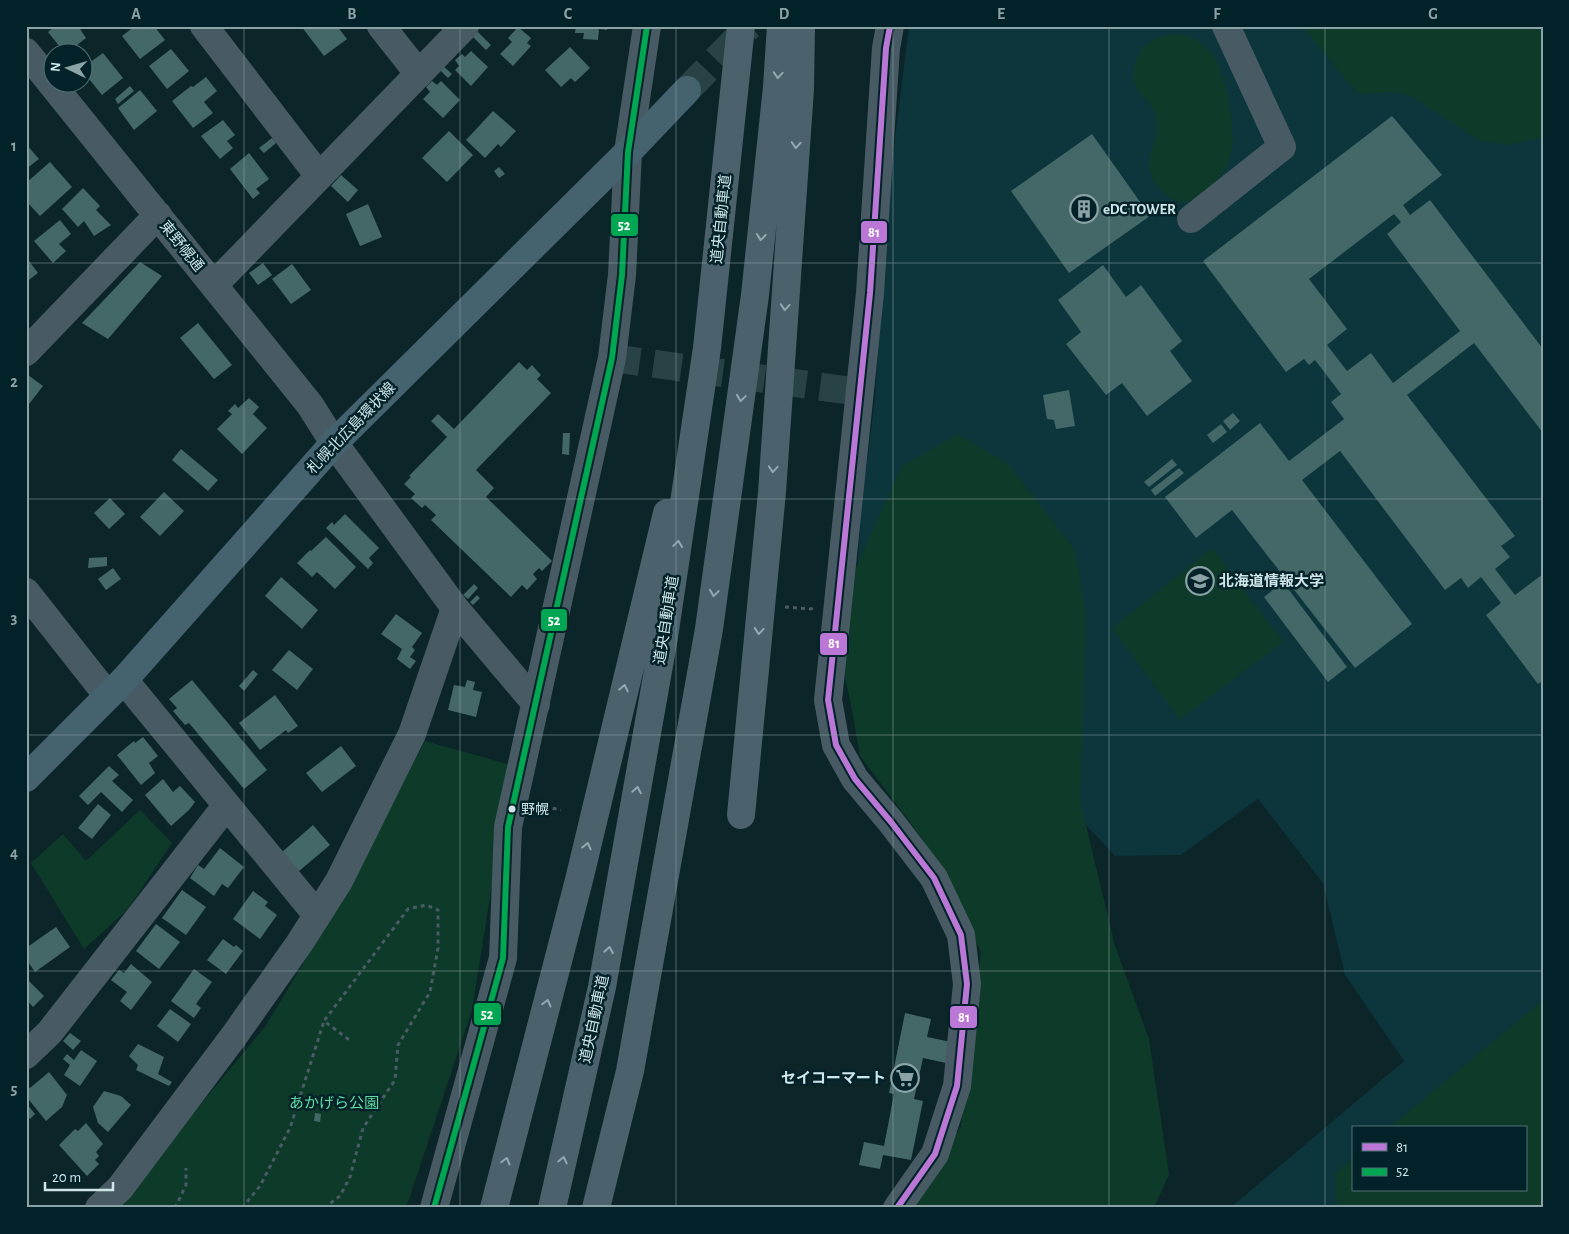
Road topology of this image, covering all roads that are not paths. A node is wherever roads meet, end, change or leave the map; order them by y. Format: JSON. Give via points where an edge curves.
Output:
{"nodes":[{"id":1,"x":204,"y":26,"type":"edge"},
{"id":2,"x":381,"y":26,"type":"edge"},
{"id":3,"x":465,"y":26,"type":"edge"},
{"id":4,"x":647,"y":26,"type":"edge"},
{"id":5,"x":741,"y":26,"type":"edge"},
{"id":6,"x":781,"y":26,"type":"edge"},
{"id":7,"x":801,"y":26,"type":"edge"},
{"id":8,"x":890,"y":26,"type":"edge"},
{"id":9,"x":1226,"y":26,"type":"edge"},
{"id":10,"x":26,"y":52,"type":"edge"},
{"id":11,"x":419,"y":74,"type":"junction"},
{"id":12,"x":687,"y":90,"type":"tunnel mouth"},
{"id":13,"x":628,"y":152,"type":"junction"},
{"id":14,"x":319,"y":176,"type":"junction"},
{"id":15,"x":158,"y":215,"type":"junction"},
{"id":16,"x":1191,"y":219,"type":"dead end"},
{"id":17,"x":214,"y":285,"type":"junction"},
{"id":18,"x":29,"y":341,"type":"edge"},
{"id":19,"x":707,"y":348,"type":"junction"},
{"id":20,"x":334,"y":443,"type":"junction"},
{"id":21,"x":26,"y":592,"type":"edge"},
{"id":22,"x":456,"y":608,"type":"junction"},
{"id":23,"x":116,"y":688,"type":"junction"},
{"id":24,"x":536,"y":704,"type":"junction"},
{"id":25,"x":26,"y":778,"type":"edge"},
{"id":26,"x":226,"y":806,"type":"junction"},
{"id":27,"x":741,"y":815,"type":"dead end"},
{"id":28,"x":317,"y":915,"type":"junction"},
{"id":29,"x":26,"y":1055,"type":"edge"},
{"id":30,"x":99,"y":1208,"type":"edge"},
{"id":31,"x":434,"y":1208,"type":"edge"},
{"id":32,"x":494,"y":1208,"type":"edge"},
{"id":33,"x":552,"y":1208,"type":"edge"},
{"id":34,"x":596,"y":1208,"type":"edge"},
{"id":35,"x":897,"y":1208,"type":"edge"}],
"edges":[{"from":1,"to":14,"type":"street"},
{"from":2,"to":11,"type":"street"},
{"from":3,"to":11,"type":"street"},
{"from":4,"to":13,"type":"street"},
{"from":5,"to":19,"type":"highway","name":"道央自動車道"},
{"from":6,"to":34,"type":"highway","one_way":true,"via":[[756,294],[709,629],[630,1071]]},
{"from":7,"to":27,"type":"highway","one_way":true,"via":[[800,89],[772,492]]},
{"from":8,"to":35,"type":"street","via":[[870,294],[828,700],[836,745],[855,779],[934,878],[961,935],[967,984],[956,1086],[935,1154]]},
{"from":9,"to":16,"type":"street","via":[[1282,147]]},
{"from":10,"to":15,"type":"street","name":"東野幌通"},
{"from":11,"to":14,"type":"street"},
{"from":12,"to":13,"type":"main road","name":"札幌北広島環状線"},
{"from":13,"to":20,"type":"main road","name":"札幌北広島環状線"},
{"from":13,"to":24,"type":"street","via":[[622,275],[612,358]]},
{"from":14,"to":17,"type":"street"},
{"from":15,"to":17,"type":"street","name":"東野幌通"},
{"from":15,"to":18,"type":"street"},
{"from":17,"to":20,"type":"street","name":"東野幌通","via":[[310,405]]},
{"from":32,"to":19,"type":"highway","one_way":true,"via":[[579,880]]},
{"from":33,"to":19,"type":"highway","name":"道央自動車道","one_way":true,"via":[[602,987],[664,637]]},
{"from":20,"to":22,"type":"street","name":"東野幌通"},
{"from":20,"to":23,"type":"main road","name":"札幌北広島環状線"},
{"from":21,"to":23,"type":"street"},
{"from":22,"to":24,"type":"street","name":"東野幌通"},
{"from":22,"to":28,"type":"street","via":[[412,734],[339,881]]},
{"from":23,"to":25,"type":"main road","name":"札幌北広島環状線"},
{"from":23,"to":26,"type":"street"},
{"from":24,"to":31,"type":"street","via":[[508,827],[503,958]]},
{"from":26,"to":28,"type":"street"},
{"from":26,"to":29,"type":"street","via":[[50,1032]]},
{"from":28,"to":30,"type":"street","via":[[222,1052],[120,1188]]}]}
